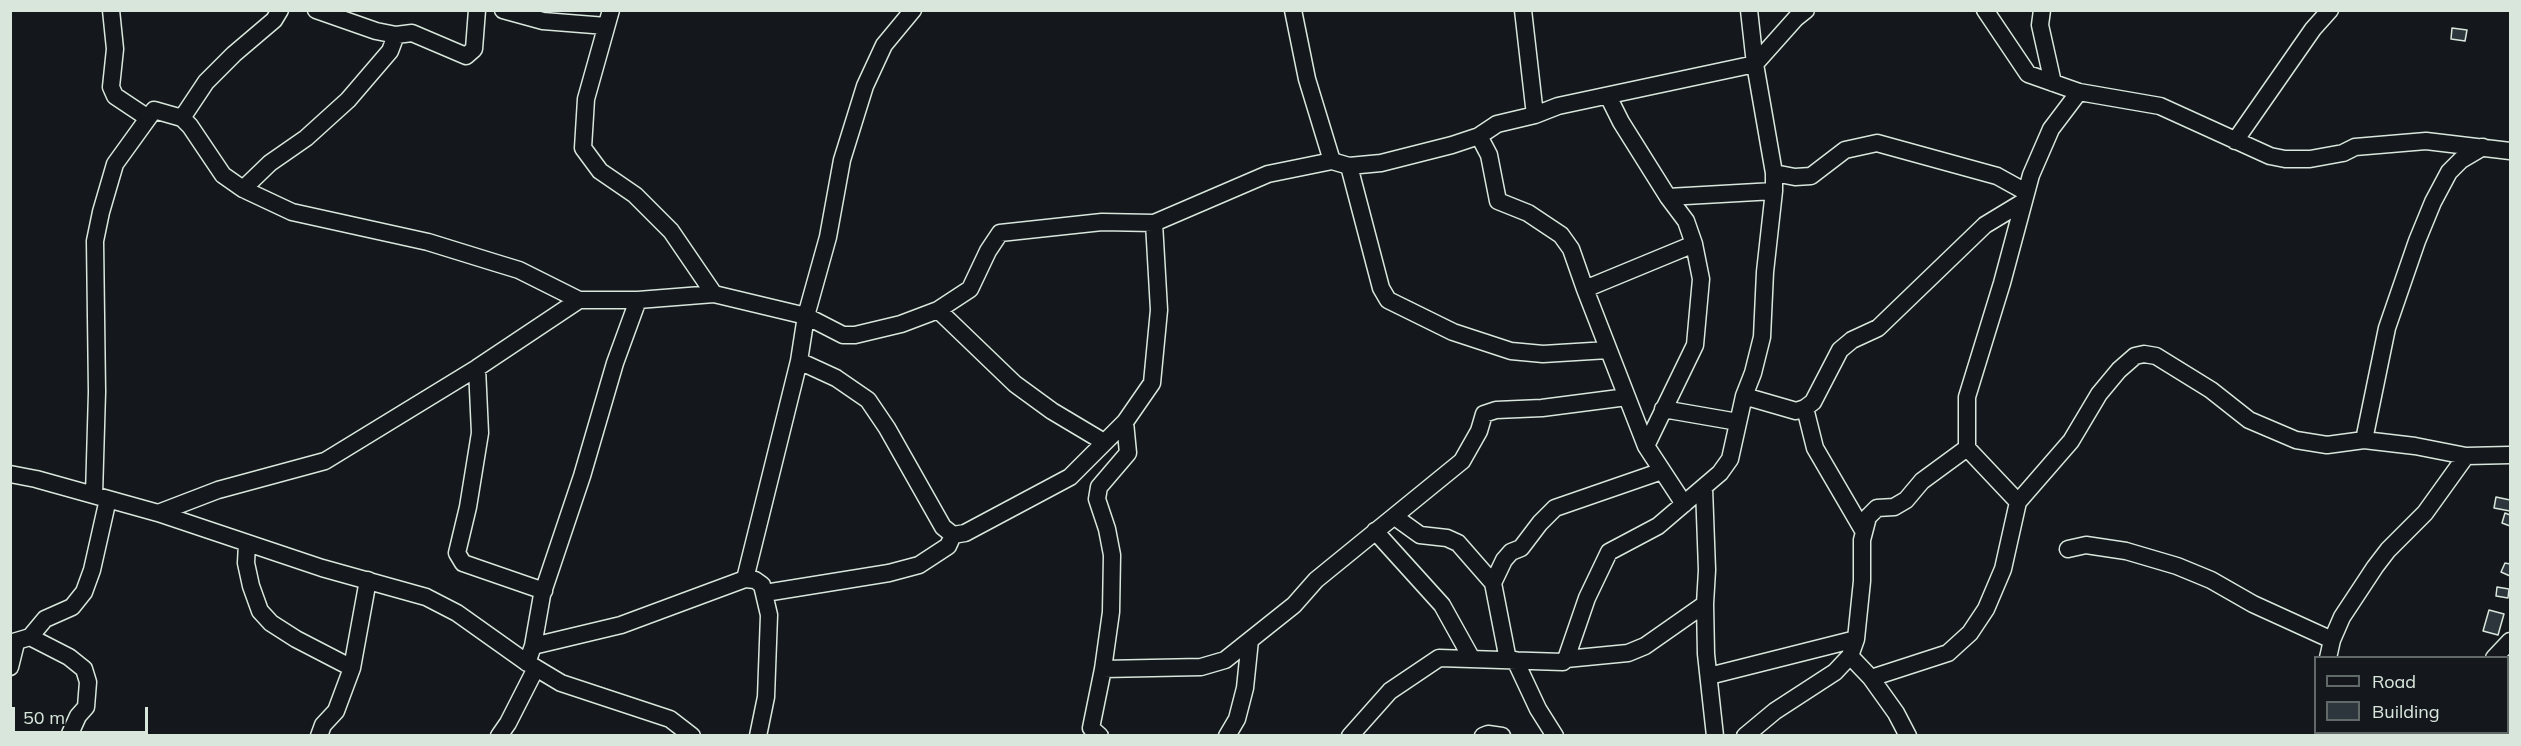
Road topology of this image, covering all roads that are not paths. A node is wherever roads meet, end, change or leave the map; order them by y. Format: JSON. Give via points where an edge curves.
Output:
{"nodes":[{"id":1,"x":111,"y":10,"type":"edge"},
{"id":2,"x":280,"y":10,"type":"edge"},
{"id":3,"x":316,"y":10,"type":"edge"},
{"id":4,"x":477,"y":10,"type":"edge"},
{"id":5,"x":503,"y":10,"type":"edge"},
{"id":6,"x":913,"y":10,"type":"edge"},
{"id":7,"x":1293,"y":10,"type":"edge"},
{"id":8,"x":1523,"y":10,"type":"edge"},
{"id":9,"x":1749,"y":10,"type":"edge"},
{"id":10,"x":1806,"y":10,"type":"edge"},
{"id":11,"x":1985,"y":10,"type":"edge"},
{"id":12,"x":2042,"y":10,"type":"edge"},
{"id":13,"x":2330,"y":10,"type":"edge"},
{"id":14,"x":609,"y":18,"type":"edge"},
{"id":15,"x":396,"y":35,"type":"junction"},
{"id":16,"x":1755,"y":64,"type":"junction"},
{"id":17,"x":2053,"y":83,"type":"junction"},
{"id":18,"x":2079,"y":92,"type":"junction"},
{"id":19,"x":1608,"y":96,"type":"junction"},
{"id":20,"x":1535,"y":115,"type":"junction"},
{"id":21,"x":148,"y":118,"type":"junction"},
{"id":22,"x":182,"y":118,"type":"junction"},
{"id":23,"x":1479,"y":136,"type":"junction"},
{"id":24,"x":2235,"y":141,"type":"junction"},
{"id":25,"x":2483,"y":147,"type":"junction"},
{"id":26,"x":2511,"y":152,"type":"edge"},
{"id":27,"x":1332,"y":161,"type":"junction"},
{"id":28,"x":1349,"y":166,"type":"junction"},
{"id":29,"x":1774,"y":173,"type":"junction"},
{"id":30,"x":243,"y":189,"type":"junction"},
{"id":31,"x":1774,"y":191,"type":"junction"},
{"id":32,"x":1668,"y":197,"type":"junction"},
{"id":33,"x":2025,"y":197,"type":"junction"},
{"id":34,"x":1154,"y":223,"type":"junction"},
{"id":35,"x":1694,"y":244,"type":"junction"},
{"id":36,"x":1585,"y":289,"type":"junction"},
{"id":37,"x":714,"y":294,"type":"junction"},
{"id":38,"x":579,"y":300,"type":"junction"},
{"id":39,"x":638,"y":300,"type":"junction"},
{"id":40,"x":938,"y":310,"type":"junction"},
{"id":41,"x":806,"y":316,"type":"junction"},
{"id":42,"x":1608,"y":350,"type":"junction"},
{"id":43,"x":799,"y":361,"type":"junction"},
{"id":44,"x":477,"y":368,"type":"junction"},
{"id":45,"x":1744,"y":396,"type":"junction"},
{"id":46,"x":1627,"y":397,"type":"junction"},
{"id":47,"x":1805,"y":408,"type":"junction"},
{"id":48,"x":1663,"y":409,"type":"junction"},
{"id":49,"x":1125,"y":422,"type":"junction"},
{"id":50,"x":1738,"y":422,"type":"junction"},
{"id":51,"x":2364,"y":440,"type":"junction"},
{"id":52,"x":1104,"y":442,"type":"junction"},
{"id":53,"x":1646,"y":446,"type":"junction"},
{"id":54,"x":1967,"y":448,"type":"junction"},
{"id":55,"x":2511,"y":455,"type":"edge"},
{"id":56,"x":2466,"y":456,"type":"junction"},
{"id":57,"x":1662,"y":471,"type":"junction"},
{"id":58,"x":10,"y":474,"type":"edge"},
{"id":59,"x":1704,"y":488,"type":"junction"},
{"id":60,"x":101,"y":497,"type":"junction"},
{"id":61,"x":2018,"y":502,"type":"junction"},
{"id":62,"x":1684,"y":504,"type":"junction"},
{"id":63,"x":158,"y":513,"type":"junction"},
{"id":64,"x":1395,"y":517,"type":"junction"},
{"id":65,"x":1375,"y":531,"type":"junction"},
{"id":66,"x":1864,"y":532,"type":"junction"},
{"id":67,"x":953,"y":535,"type":"junction"},
{"id":68,"x":247,"y":543,"type":"junction"},
{"id":69,"x":2068,"y":549,"type":"dead end"},
{"id":70,"x":745,"y":579,"type":"junction"},
{"id":71,"x":368,"y":580,"type":"junction"},
{"id":72,"x":1493,"y":583,"type":"junction"},
{"id":73,"x":544,"y":591,"type":"junction"},
{"id":74,"x":765,"y":593,"type":"junction"},
{"id":75,"x":1705,"y":604,"type":"junction"},
{"id":76,"x":1856,"y":639,"type":"junction"},
{"id":77,"x":1250,"y":640,"type":"junction"},
{"id":78,"x":2332,"y":640,"type":"junction"},
{"id":79,"x":19,"y":641,"type":"edge"},
{"id":80,"x":2511,"y":641,"type":"edge"},
{"id":81,"x":533,"y":646,"type":"junction"},
{"id":82,"x":1850,"y":656,"type":"junction"},
{"id":83,"x":2328,"y":656,"type":"edge"},
{"id":84,"x":2495,"y":656,"type":"edge"},
{"id":85,"x":1472,"y":659,"type":"junction"},
{"id":86,"x":1566,"y":659,"type":"junction"},
{"id":87,"x":1512,"y":660,"type":"junction"},
{"id":88,"x":531,"y":666,"type":"junction"},
{"id":89,"x":10,"y":667,"type":"edge"},
{"id":90,"x":352,"y":668,"type":"junction"},
{"id":91,"x":1103,"y":669,"type":"junction"},
{"id":92,"x":1709,"y":676,"type":"junction"},
{"id":93,"x":1871,"y":678,"type":"junction"},
{"id":94,"x":69,"y":735,"type":"edge"},
{"id":95,"x":319,"y":735,"type":"edge"},
{"id":96,"x":499,"y":735,"type":"edge"},
{"id":97,"x":692,"y":735,"type":"edge"},
{"id":98,"x":758,"y":735,"type":"edge"},
{"id":99,"x":1100,"y":735,"type":"edge"},
{"id":100,"x":1227,"y":735,"type":"edge"},
{"id":101,"x":1350,"y":735,"type":"edge"},
{"id":102,"x":1484,"y":735,"type":"edge"},
{"id":103,"x":1502,"y":735,"type":"edge"},
{"id":104,"x":1555,"y":735,"type":"edge"},
{"id":105,"x":1715,"y":735,"type":"edge"},
{"id":106,"x":1745,"y":735,"type":"edge"},
{"id":107,"x":1908,"y":735,"type":"edge"}],
"edges":[{"from":1,"to":21,"type":"street","via":[[115,49],[111,87],[115,96]]},
{"from":2,"to":22,"type":"street","via":[[206,82]]},
{"from":3,"to":15,"type":"street"},
{"from":4,"to":15,"type":"street","via":[[474,49],[466,56],[412,33]]},
{"from":5,"to":14,"type":"street","via":[[543,21]]},
{"from":6,"to":41,"type":"street","via":[[884,45],[865,86],[842,160],[828,237]]},
{"from":7,"to":27,"type":"street","via":[[1307,79]]},
{"from":8,"to":20,"type":"street"},
{"from":9,"to":16,"type":"street"},
{"from":10,"to":16,"type":"street"},
{"from":11,"to":17,"type":"street","via":[[2028,74]]},
{"from":12,"to":17,"type":"street","via":[[2040,25]]},
{"from":13,"to":24,"type":"street"},
{"from":14,"to":37,"type":"street","via":[[586,99],[583,148],[600,171],[635,195],[670,231]]},
{"from":15,"to":30,"type":"street","via":[[390,51],[348,99]]},
{"from":16,"to":19,"type":"street"},
{"from":16,"to":29,"type":"street"},
{"from":17,"to":18,"type":"street"},
{"from":18,"to":24,"type":"street","via":[[2160,106]]},
{"from":18,"to":33,"type":"street","via":[[2051,129]]},
{"from":19,"to":20,"type":"street"},
{"from":19,"to":32,"type":"street"},
{"from":20,"to":23,"type":"street","via":[[1497,124]]},
{"from":21,"to":22,"type":"street","via":[[154,110]]},
{"from":21,"to":60,"type":"street","via":[[115,164],[95,241]]},
{"from":22,"to":30,"type":"street","via":[[223,175]]},
{"from":23,"to":28,"type":"street","via":[[1381,163]]},
{"from":23,"to":36,"type":"street","via":[[1489,155],[1498,201],[1528,213],[1561,235],[1571,249]]},
{"from":24,"to":25,"type":"street","via":[[2291,160],[2343,153],[2355,147],[2426,141]]},
{"from":25,"to":26,"type":"street"},
{"from":25,"to":51,"type":"street","via":[[2460,160],[2449,172],[2417,241],[2387,328]]},
{"from":27,"to":28,"type":"street"},
{"from":27,"to":34,"type":"street","via":[[1268,174]]},
{"from":28,"to":42,"type":"street","via":[[1381,288],[1388,300],[1453,332],[1511,351],[1543,354]]},
{"from":29,"to":31,"type":"street"},
{"from":29,"to":33,"type":"street","via":[[1811,176],[1845,150],[1877,142],[1988,173]]},
{"from":30,"to":38,"type":"street","via":[[292,212],[428,242],[512,268]]},
{"from":31,"to":32,"type":"street"},
{"from":31,"to":45,"type":"street","via":[[1762,337]]},
{"from":32,"to":35,"type":"street","via":[[1686,221]]},
{"from":33,"to":47,"type":"street","via":[[1985,225],[1878,328],[1840,350],[1813,402]]},
{"from":33,"to":54,"type":"street","via":[[1967,397]]},
{"from":34,"to":40,"type":"street","via":[[1054,225],[1000,233],[970,289]]},
{"from":34,"to":49,"type":"street","via":[[1159,310],[1152,383]]},
{"from":35,"to":36,"type":"street"},
{"from":35,"to":48,"type":"street","via":[[1701,279],[1695,345]]},
{"from":36,"to":42,"type":"street"},
{"from":37,"to":39,"type":"street"},
{"from":37,"to":41,"type":"street"},
{"from":38,"to":39,"type":"street"},
{"from":38,"to":44,"type":"street"},
{"from":39,"to":73,"type":"street"},
{"from":40,"to":41,"type":"street","via":[[855,335],[843,335]]},
{"from":40,"to":52,"type":"street","via":[[1015,384]]},
{"from":41,"to":43,"type":"street"},
{"from":42,"to":46,"type":"street"},
{"from":43,"to":67,"type":"street","via":[[836,378],[868,400],[944,527]]},
{"from":43,"to":70,"type":"street"},
{"from":44,"to":63,"type":"street","via":[[325,461],[218,490]]},
{"from":44,"to":73,"type":"street","via":[[480,433],[457,553],[462,563]]},
{"from":45,"to":47,"type":"street","via":[[1796,411]]},
{"from":45,"to":50,"type":"street"},
{"from":46,"to":53,"type":"street"},
{"from":46,"to":64,"type":"street","via":[[1484,414],[1462,461]]},
{"from":47,"to":66,"type":"street","via":[[1815,448]]},
{"from":48,"to":50,"type":"street"},
{"from":48,"to":53,"type":"street"},
{"from":49,"to":52,"type":"street"},
{"from":49,"to":91,"type":"street","via":[[1128,453],[1100,487],[1097,499],[1112,555],[1111,612]]},
{"from":50,"to":59,"type":"street","via":[[1730,459]]},
{"from":51,"to":56,"type":"street"},
{"from":51,"to":61,"type":"street","via":[[2327,445],[2296,440],[2262,427],[2169,364],[2144,354],[2135,356],[2118,370],[2071,441]]},
{"from":52,"to":67,"type":"street","via":[[1070,477],[965,533]]},
{"from":53,"to":57,"type":"street"},
{"from":54,"to":61,"type":"street"},
{"from":54,"to":66,"type":"street","via":[[1922,482],[1906,500],[1894,507],[1877,507]]},
{"from":55,"to":56,"type":"street"},
{"from":56,"to":78,"type":"street","via":[[2425,513],[2375,567],[2342,617]]},
{"from":57,"to":62,"type":"street"},
{"from":57,"to":72,"type":"street","via":[[1555,508],[1521,548],[1504,560]]},
{"from":58,"to":60,"type":"street"},
{"from":59,"to":62,"type":"street"},
{"from":59,"to":75,"type":"street"},
{"from":60,"to":63,"type":"street"},
{"from":60,"to":79,"type":"street","via":[[92,570],[84,592],[72,607],[45,619],[37,632]]},
{"from":61,"to":93,"type":"street","via":[[2003,569],[1986,609],[1970,633],[1948,653]]},
{"from":62,"to":86,"type":"street","via":[[1658,526],[1609,552],[1587,598]]},
{"from":63,"to":68,"type":"street"},
{"from":64,"to":65,"type":"street"},
{"from":64,"to":72,"type":"street","via":[[1420,534],[1458,543]]},
{"from":65,"to":77,"type":"street"},
{"from":65,"to":85,"type":"street","via":[[1442,605]]},
{"from":66,"to":76,"type":"street"},
{"from":67,"to":74,"type":"street","via":[[948,546],[919,565]]},
{"from":68,"to":71,"type":"street"},
{"from":68,"to":90,"type":"street","via":[[246,563],[260,611],[296,639]]},
{"from":69,"to":78,"type":"street","via":[[2086,545],[2126,550],[2177,566]]},
{"from":70,"to":74,"type":"street","via":[[755,580]]},
{"from":70,"to":81,"type":"street","via":[[621,625]]},
{"from":71,"to":88,"type":"street","via":[[426,597],[457,613]]},
{"from":71,"to":90,"type":"street"},
{"from":72,"to":87,"type":"street"},
{"from":73,"to":81,"type":"street"},
{"from":74,"to":98,"type":"street","via":[[769,615],[766,696]]},
{"from":75,"to":86,"type":"street","via":[[1645,646],[1628,653]]},
{"from":75,"to":92,"type":"street"},
{"from":76,"to":82,"type":"street"},
{"from":76,"to":92,"type":"street"},
{"from":77,"to":91,"type":"street","via":[[1225,660],[1201,667]]},
{"from":77,"to":100,"type":"street","via":[[1245,688],[1237,719]]},
{"from":78,"to":83,"type":"street"},
{"from":79,"to":89,"type":"street"},
{"from":79,"to":94,"type":"street","via":[[69,657],[84,669],[88,682],[86,707]]},
{"from":80,"to":84,"type":"street"},
{"from":81,"to":88,"type":"street"},
{"from":82,"to":93,"type":"street"},
{"from":82,"to":106,"type":"street","via":[[1836,672]]},
{"from":85,"to":87,"type":"street"},
{"from":85,"to":101,"type":"street","via":[[1439,658],[1390,691]]},
{"from":86,"to":87,"type":"street"},
{"from":87,"to":104,"type":"street"},
{"from":88,"to":96,"type":"street","via":[[508,723]]},
{"from":88,"to":97,"type":"street","via":[[561,683],[670,719]]},
{"from":90,"to":95,"type":"street","via":[[336,711]]},
{"from":91,"to":99,"type":"street","via":[[1091,728]]},
{"from":92,"to":105,"type":"street"},
{"from":93,"to":107,"type":"street"},
{"from":102,"to":103,"type":"street"}]}
